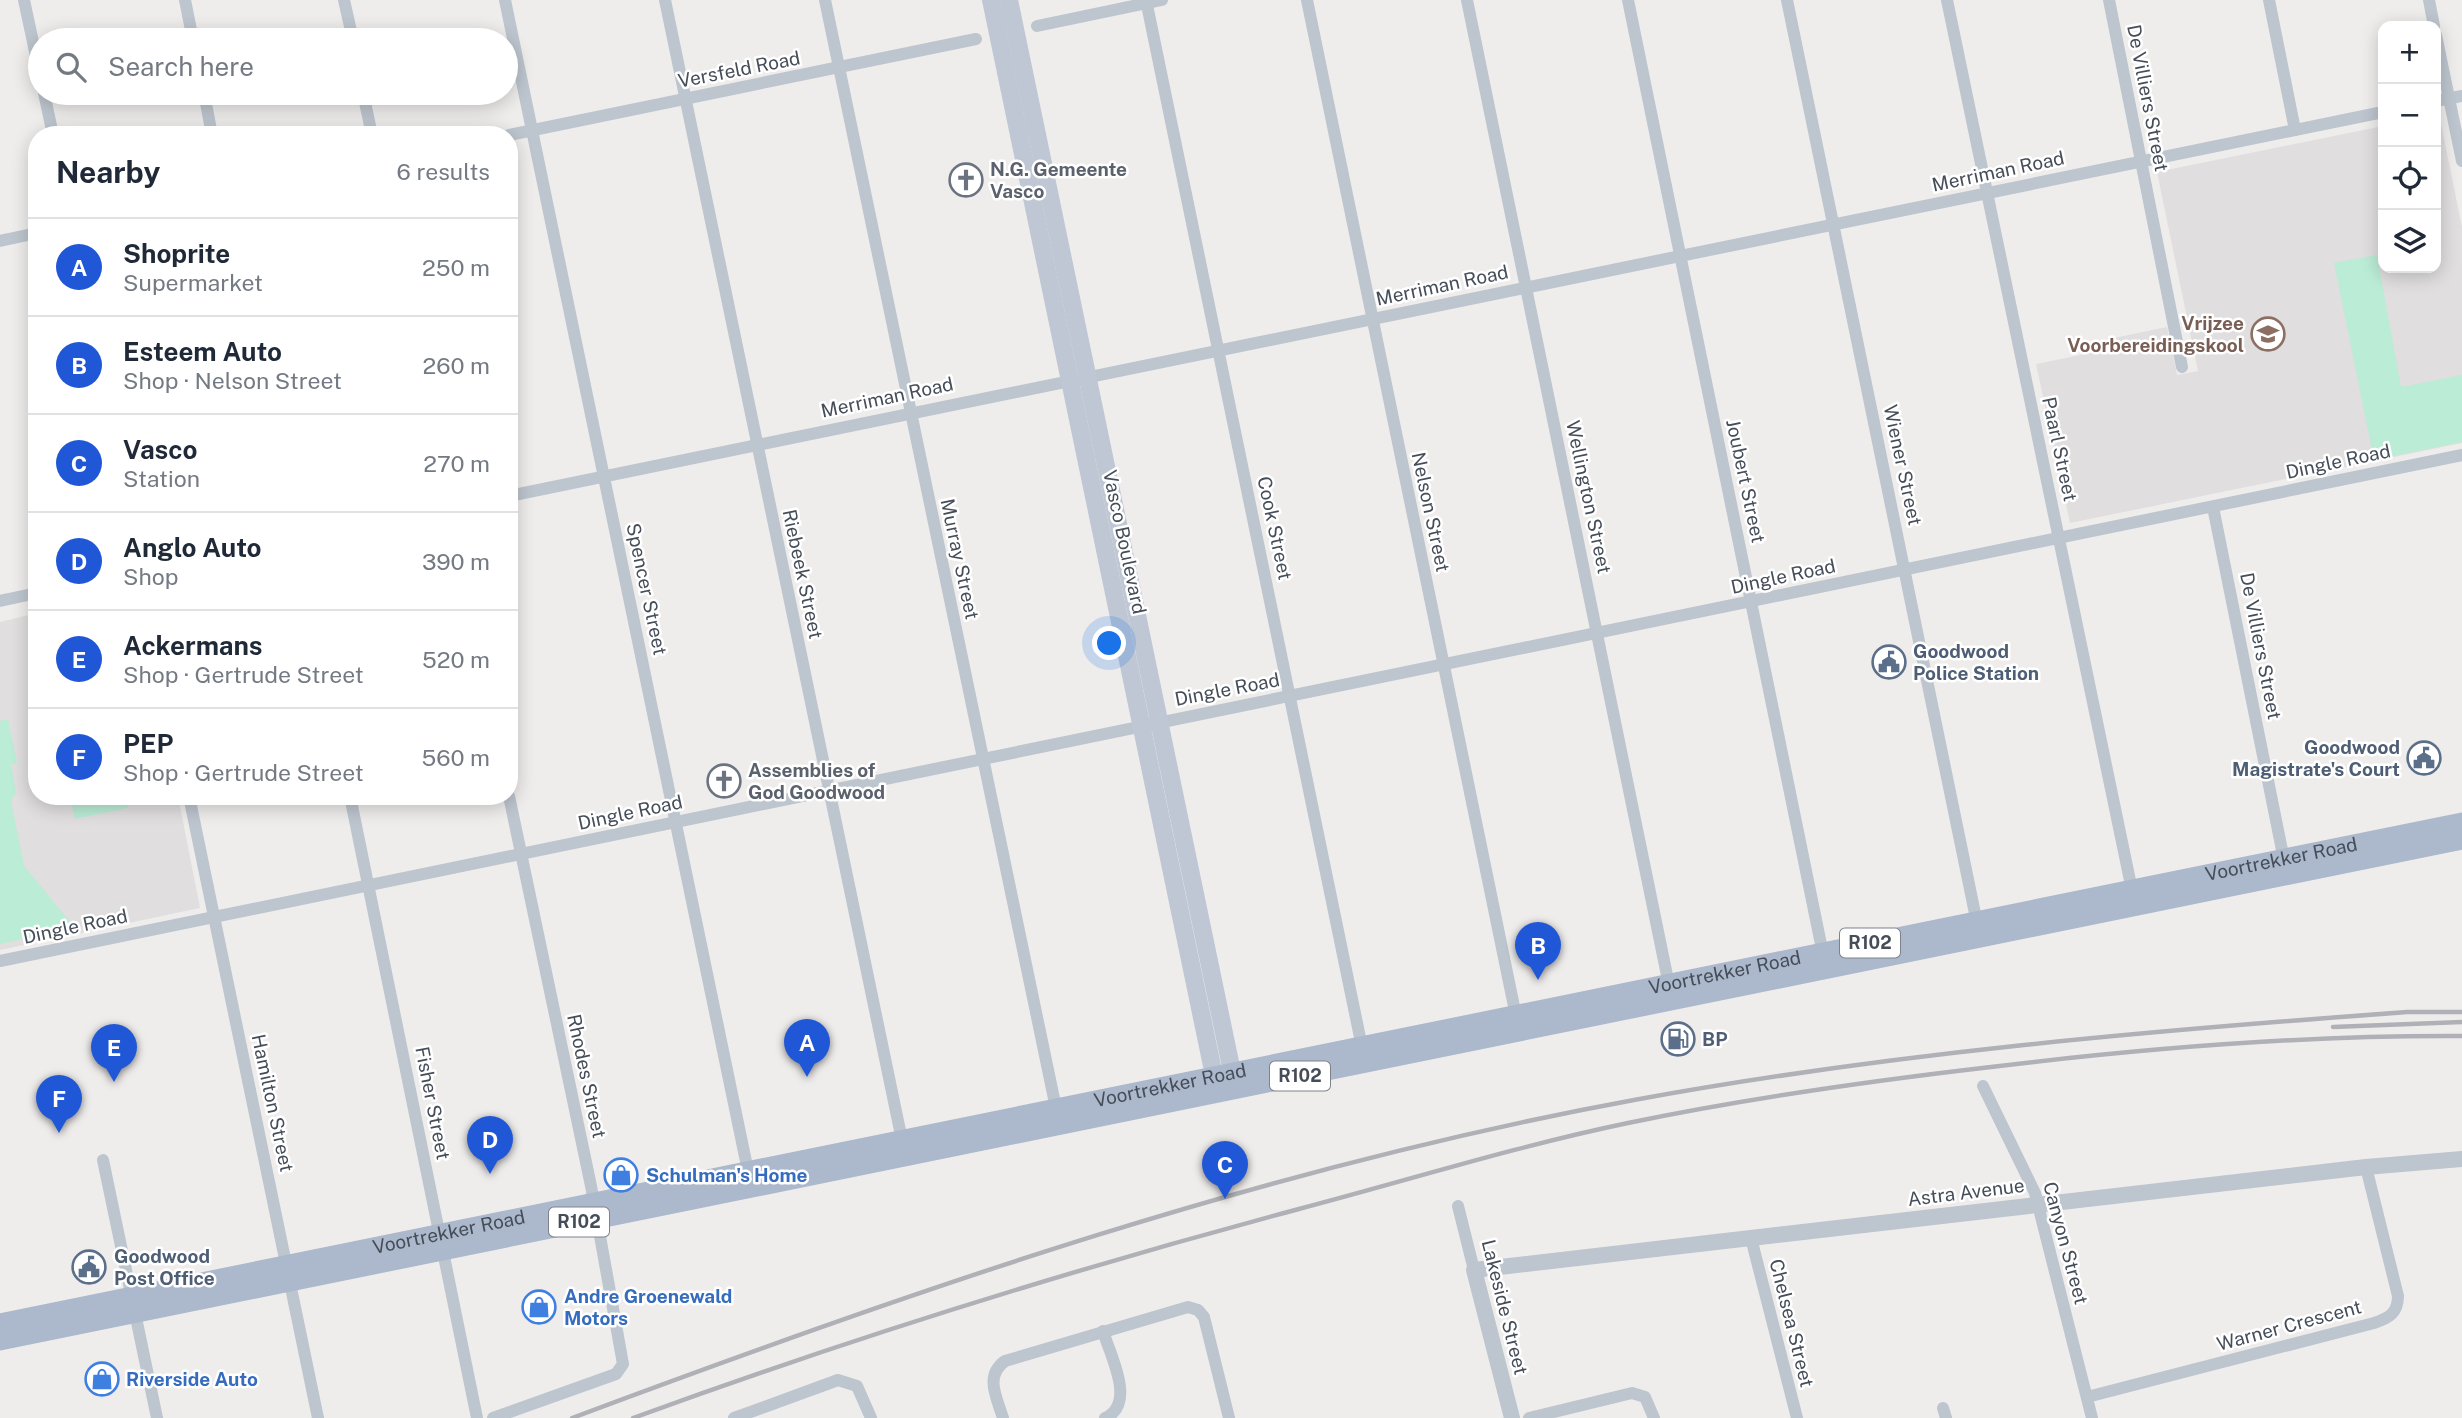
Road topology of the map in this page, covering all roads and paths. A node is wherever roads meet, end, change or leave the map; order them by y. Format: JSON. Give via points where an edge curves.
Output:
{"nodes":[{"id":1,"x":24,"y":0,"type":"edge"},
{"id":2,"x":185,"y":0,"type":"edge"},
{"id":3,"x":344,"y":0,"type":"edge"},
{"id":4,"x":505,"y":0,"type":"edge"},
{"id":5,"x":665,"y":0,"type":"edge"},
{"id":6,"x":825,"y":0,"type":"edge"},
{"id":7,"x":991,"y":0,"type":"edge"},
{"id":8,"x":1009,"y":0,"type":"edge"},
{"id":9,"x":1162,"y":0,"type":"edge"},
{"id":10,"x":1307,"y":0,"type":"edge"},
{"id":11,"x":1467,"y":0,"type":"edge"},
{"id":12,"x":1628,"y":0,"type":"edge"},
{"id":13,"x":1787,"y":0,"type":"edge"},
{"id":14,"x":1947,"y":0,"type":"edge"},
{"id":15,"x":2109,"y":0,"type":"edge"},
{"id":16,"x":2269,"y":0,"type":"edge"},
{"id":17,"x":2429,"y":0,"type":"edge"},
{"id":18,"x":1147,"y":2,"type":"edge"},
{"id":19,"x":2433,"y":21,"type":"edge"},
{"id":20,"x":1037,"y":26,"type":"dead end"},
{"id":21,"x":30,"y":28,"type":"edge"},
{"id":22,"x":191,"y":28,"type":"edge"},
{"id":23,"x":350,"y":28,"type":"edge"},
{"id":24,"x":511,"y":28,"type":"edge"},
{"id":25,"x":976,"y":39,"type":"dead end"},
{"id":26,"x":2441,"y":59,"type":"edge"},
{"id":27,"x":518,"y":63,"type":"edge"},
{"id":28,"x":839,"y":68,"type":"junction"},
{"id":29,"x":2449,"y":98,"type":"edge"},
{"id":30,"x":686,"y":99,"type":"junction"},
{"id":31,"x":47,"y":105,"type":"edge"},
{"id":32,"x":206,"y":105,"type":"edge"},
{"id":33,"x":366,"y":105,"type":"edge"},
{"id":34,"x":2378,"y":113,"type":"edge"},
{"id":35,"x":51,"y":126,"type":"edge"},
{"id":36,"x":210,"y":126,"type":"edge"},
{"id":37,"x":370,"y":126,"type":"edge"},
{"id":38,"x":2295,"y":130,"type":"junction"},
{"id":39,"x":532,"y":131,"type":"junction"},
{"id":40,"x":518,"y":133,"type":"edge"},
{"id":41,"x":2462,"y":161,"type":"edge"},
{"id":42,"x":2141,"y":162,"type":"junction"},
{"id":43,"x":1987,"y":192,"type":"junction"},
{"id":44,"x":1833,"y":225,"type":"junction"},
{"id":45,"x":28,"y":235,"type":"edge"},
{"id":46,"x":0,"y":240,"type":"edge"},
{"id":47,"x":1679,"y":256,"type":"junction"},
{"id":48,"x":1526,"y":287,"type":"junction"},
{"id":49,"x":1371,"y":320,"type":"junction"},
{"id":50,"x":1218,"y":349,"type":"junction"},
{"id":51,"x":2182,"y":367,"type":"dead end"},
{"id":52,"x":1078,"y":377,"type":"junction"},
{"id":53,"x":910,"y":411,"type":"junction"},
{"id":54,"x":757,"y":444,"type":"junction"},
{"id":55,"x":2462,"y":456,"type":"edge"},
{"id":56,"x":604,"y":475,"type":"junction"},
{"id":57,"x":518,"y":494,"type":"edge"},
{"id":58,"x":2213,"y":507,"type":"junction"},
{"id":59,"x":2059,"y":539,"type":"junction"},
{"id":60,"x":1905,"y":571,"type":"junction"},
{"id":61,"x":28,"y":595,"type":"edge"},
{"id":62,"x":0,"y":601,"type":"edge"},
{"id":63,"x":1751,"y":603,"type":"junction"},
{"id":64,"x":1597,"y":634,"type":"junction"},
{"id":65,"x":1443,"y":666,"type":"junction"},
{"id":66,"x":1290,"y":696,"type":"junction"},
{"id":67,"x":1159,"y":723,"type":"junction"},
{"id":68,"x":1141,"y":727,"type":"junction"},
{"id":69,"x":982,"y":760,"type":"junction"},
{"id":70,"x":828,"y":791,"type":"junction"},
{"id":71,"x":192,"y":805,"type":"edge"},
{"id":72,"x":352,"y":805,"type":"edge"},
{"id":73,"x":511,"y":805,"type":"edge"},
{"id":74,"x":676,"y":822,"type":"junction"},
{"id":75,"x":2462,"y":822,"type":"edge"},
{"id":76,"x":2462,"y":840,"type":"edge"},
{"id":77,"x":521,"y":854,"type":"junction"},
{"id":78,"x":2286,"y":867,"type":"junction"},
{"id":79,"x":369,"y":886,"type":"junction"},
{"id":80,"x":2134,"y":897,"type":"junction"},
{"id":81,"x":215,"y":916,"type":"junction"},
{"id":82,"x":1978,"y":930,"type":"junction"},
{"id":83,"x":0,"y":961,"type":"edge"},
{"id":84,"x":1825,"y":961,"type":"junction"},
{"id":85,"x":1670,"y":992,"type":"junction"},
{"id":86,"x":1517,"y":1023,"type":"junction"},
{"id":87,"x":1363,"y":1055,"type":"junction"},
{"id":88,"x":1225,"y":1083,"type":"junction"},
{"id":89,"x":1983,"y":1086,"type":"dead end"},
{"id":90,"x":1058,"y":1117,"type":"junction"},
{"id":91,"x":903,"y":1147,"type":"junction"},
{"id":92,"x":2462,"y":1159,"type":"edge"},
{"id":93,"x":103,"y":1160,"type":"dead end"},
{"id":94,"x":2366,"y":1167,"type":"junction"},
{"id":95,"x":749,"y":1179,"type":"junction"},
{"id":96,"x":2038,"y":1204,"type":"junction"},
{"id":97,"x":1458,"y":1206,"type":"dead end"},
{"id":98,"x":595,"y":1210,"type":"junction"},
{"id":99,"x":1751,"y":1238,"type":"junction"},
{"id":100,"x":441,"y":1241,"type":"junction"},
{"id":101,"x":1474,"y":1270,"type":"junction"},
{"id":102,"x":288,"y":1273,"type":"junction"},
{"id":103,"x":134,"y":1304,"type":"junction"},
{"id":104,"x":0,"y":1322,"type":"edge"},
{"id":105,"x":1103,"y":1331,"type":"junction"},
{"id":106,"x":0,"y":1341,"type":"edge"},
{"id":107,"x":2087,"y":1398,"type":"junction"},
{"id":108,"x":157,"y":1418,"type":"edge"},
{"id":109,"x":318,"y":1418,"type":"edge"},
{"id":110,"x":477,"y":1418,"type":"edge"},
{"id":111,"x":493,"y":1418,"type":"edge"},
{"id":112,"x":734,"y":1418,"type":"edge"},
{"id":113,"x":871,"y":1418,"type":"edge"},
{"id":114,"x":1003,"y":1418,"type":"edge"},
{"id":115,"x":1105,"y":1418,"type":"edge"},
{"id":116,"x":1229,"y":1418,"type":"edge"},
{"id":117,"x":1512,"y":1418,"type":"edge"},
{"id":118,"x":1530,"y":1418,"type":"edge"},
{"id":119,"x":1654,"y":1418,"type":"edge"},
{"id":120,"x":1797,"y":1418,"type":"edge"},
{"id":121,"x":2092,"y":1418,"type":"edge"}],
"edges":[{"from":1,"to":21,"type":"street"},
{"from":2,"to":22,"type":"street"},
{"from":3,"to":23,"type":"street"},
{"from":4,"to":24,"type":"street","name":"Spencer Street"},
{"from":5,"to":30,"type":"street","name":"Riebeek Street"},
{"from":6,"to":28,"type":"street","name":"Murray Street"},
{"from":7,"to":52,"type":"main road","name":"Vasco Boulevard"},
{"from":8,"to":52,"type":"main road","name":"Vasco Boulevard"},
{"from":9,"to":18,"type":"street"},
{"from":10,"to":49,"type":"street","name":"Nelson Street"},
{"from":11,"to":48,"type":"street","name":"Wellington Street"},
{"from":12,"to":47,"type":"street","name":"Joubert Street"},
{"from":13,"to":44,"type":"street","name":"Wiener Street"},
{"from":14,"to":43,"type":"street","name":"Paarl Street"},
{"from":15,"to":42,"type":"street","name":"De Villiers Street"},
{"from":16,"to":38,"type":"street"},
{"from":17,"to":19,"type":"street"},
{"from":18,"to":20,"type":"street"},
{"from":18,"to":50,"type":"street","name":"Cook Street"},
{"from":25,"to":28,"type":"street","name":"Versfeld Road"},
{"from":26,"to":29,"type":"street"},
{"from":27,"to":39,"type":"street","name":"Spencer Street"},
{"from":28,"to":30,"type":"street","name":"Versfeld Road"},
{"from":28,"to":53,"type":"street","name":"Murray Street"},
{"from":29,"to":41,"type":"street"},
{"from":30,"to":39,"type":"street","name":"Versfeld Road"},
{"from":30,"to":54,"type":"street","name":"Riebeek Street"},
{"from":31,"to":35,"type":"street"},
{"from":32,"to":36,"type":"street"},
{"from":33,"to":37,"type":"street"},
{"from":34,"to":38,"type":"street","name":"Merriman Road"},
{"from":38,"to":42,"type":"street","name":"Merriman Road"},
{"from":39,"to":40,"type":"street","name":"Versfeld Road"},
{"from":39,"to":56,"type":"street","name":"Spencer Street"},
{"from":42,"to":43,"type":"street","name":"Merriman Road"},
{"from":42,"to":51,"type":"street","name":"De Villiers Street"},
{"from":43,"to":44,"type":"street","name":"Merriman Road"},
{"from":43,"to":59,"type":"street","name":"Paarl Street"},
{"from":44,"to":47,"type":"street","name":"Merriman Road"},
{"from":44,"to":60,"type":"street","name":"Wiener Street"},
{"from":45,"to":46,"type":"street"},
{"from":47,"to":48,"type":"street","name":"Merriman Road"},
{"from":47,"to":63,"type":"street","name":"Joubert Street"},
{"from":48,"to":49,"type":"street","name":"Merriman Road"},
{"from":48,"to":64,"type":"street","name":"Wellington Street"},
{"from":49,"to":50,"type":"street","name":"Merriman Road"},
{"from":49,"to":65,"type":"street","name":"Nelson Street"},
{"from":50,"to":52,"type":"street","name":"Merriman Road"},
{"from":50,"to":66,"type":"street","name":"Cook Street"},
{"from":52,"to":53,"type":"street","name":"Merriman Road"},
{"from":52,"to":67,"type":"main road","name":"Vasco Boulevard"},
{"from":52,"to":68,"type":"main road","name":"Vasco Boulevard"},
{"from":53,"to":54,"type":"street","name":"Merriman Road"},
{"from":53,"to":69,"type":"street","name":"Murray Street"},
{"from":54,"to":56,"type":"street","name":"Merriman Road"},
{"from":54,"to":70,"type":"street","name":"Riebeek Street"},
{"from":55,"to":58,"type":"street","name":"Dingle Road"},
{"from":56,"to":57,"type":"street","name":"Merriman Road"},
{"from":56,"to":74,"type":"street","name":"Spencer Street"},
{"from":58,"to":59,"type":"street","name":"Dingle Road"},
{"from":58,"to":78,"type":"street","name":"De Villiers Street"},
{"from":59,"to":60,"type":"street","name":"Dingle Road"},
{"from":59,"to":80,"type":"street","name":"Paarl Street"},
{"from":60,"to":63,"type":"street","name":"Dingle Road"},
{"from":60,"to":82,"type":"street","name":"Wiener Street"},
{"from":61,"to":62,"type":"street"},
{"from":63,"to":64,"type":"street","name":"Dingle Road"},
{"from":63,"to":84,"type":"street","name":"Joubert Street"},
{"from":64,"to":65,"type":"street","name":"Dingle Road"},
{"from":64,"to":85,"type":"street","name":"Wellington Street"},
{"from":65,"to":66,"type":"street","name":"Dingle Road"},
{"from":65,"to":86,"type":"street","name":"Nelson Street"},
{"from":66,"to":67,"type":"street","name":"Dingle Road"},
{"from":66,"to":87,"type":"street","name":"Cook Street"},
{"from":67,"to":68,"type":"street","name":"Dingle Road"},
{"from":67,"to":88,"type":"main road","name":"Vasco Boulevard"},
{"from":68,"to":69,"type":"street","name":"Dingle Road"},
{"from":68,"to":88,"type":"main road","name":"Vasco Boulevard"},
{"from":69,"to":70,"type":"street","name":"Dingle Road"},
{"from":69,"to":90,"type":"street","name":"Murray Street"},
{"from":70,"to":74,"type":"street","name":"Dingle Road"},
{"from":70,"to":91,"type":"street","name":"Riebeek Street"},
{"from":71,"to":81,"type":"street","name":"Hamilton Street"},
{"from":72,"to":79,"type":"street","name":"Fisher Street"},
{"from":73,"to":77,"type":"street","name":"Rhodes Street"},
{"from":74,"to":77,"type":"street","name":"Dingle Road"},
{"from":74,"to":95,"type":"street","name":"Spencer Street"},
{"from":75,"to":78,"type":"main road","name":"Voortrekker Road","number":"R102"},
{"from":76,"to":78,"type":"main road","name":"Voortrekker Road","number":"R102"},
{"from":77,"to":79,"type":"street","name":"Dingle Road"},
{"from":77,"to":98,"type":"street","name":"Rhodes Street"},
{"from":78,"to":80,"type":"main road","name":"Voortrekker Road","number":"R102"},
{"from":79,"to":81,"type":"street","name":"Dingle Road"},
{"from":79,"to":100,"type":"street","name":"Fisher Street"},
{"from":80,"to":82,"type":"main road","name":"Voortrekker Road","number":"R102"},
{"from":81,"to":83,"type":"street","name":"Dingle Road"},
{"from":81,"to":102,"type":"street","name":"Hamilton Street"},
{"from":82,"to":84,"type":"main road","name":"Voortrekker Road","number":"R102"},
{"from":84,"to":85,"type":"main road","name":"Voortrekker Road","number":"R102"},
{"from":85,"to":86,"type":"main road","name":"Voortrekker Road","number":"R102"},
{"from":86,"to":87,"type":"main road","name":"Voortrekker Road","number":"R102"},
{"from":87,"to":88,"type":"main road","name":"Voortrekker Road","number":"R102"},
{"from":88,"to":90,"type":"main road","name":"Voortrekker Road","number":"R102"},
{"from":89,"to":96,"type":"street","name":"Canyon Street"},
{"from":90,"to":91,"type":"main road","name":"Voortrekker Road","number":"R102"},
{"from":91,"to":95,"type":"main road","name":"Voortrekker Road","number":"R102"},
{"from":92,"to":94,"type":"street","name":"Astra Avenue"},
{"from":93,"to":103,"type":"street"},
{"from":94,"to":96,"type":"street","name":"Astra Avenue"},
{"from":94,"to":107,"type":"street","name":"Warner Crescent","via":[[2398,1296],[2391,1316]]},
{"from":95,"to":98,"type":"main road","name":"Voortrekker Road","number":"R102"},
{"from":96,"to":99,"type":"street","name":"Astra Avenue"},
{"from":96,"to":107,"type":"street","name":"Canyon Street"},
{"from":97,"to":101,"type":"street","name":"Lakeside Street"},
{"from":98,"to":100,"type":"main road","name":"Voortrekker Road","number":"R102"},
{"from":98,"to":111,"type":"street","name":"Rhodes Street","via":[[623,1364],[616,1374]]},
{"from":99,"to":101,"type":"street","name":"Astra Avenue"},
{"from":99,"to":120,"type":"street","name":"Chelsea Street"},
{"from":100,"to":102,"type":"main road","name":"Voortrekker Road","number":"R102"},
{"from":100,"to":110,"type":"street","name":"Fisher Street"},
{"from":101,"to":117,"type":"street","name":"Lakeside Street"},
{"from":102,"to":103,"type":"main road","name":"Voortrekker Road","number":"R102"},
{"from":102,"to":109,"type":"street","name":"Hamilton Street"},
{"from":103,"to":104,"type":"main road","name":"Voortrekker Road","number":"R102"},
{"from":103,"to":106,"type":"main road","name":"Voortrekker Road","number":"R102"},
{"from":103,"to":108,"type":"street"},
{"from":105,"to":114,"type":"street","via":[[999,1365],[993,1380]]},
{"from":105,"to":115,"type":"street","via":[[1122,1398],[1116,1412]]},
{"from":105,"to":116,"type":"street","via":[[1185,1307],[1198,1310],[1204,1317]]},
{"from":107,"to":121,"type":"street","name":"Canyon Street"},
{"from":112,"to":113,"type":"street","via":[[838,1380],[857,1386]]},
{"from":118,"to":119,"type":"street","via":[[1637,1393],[1648,1401]]}]}
